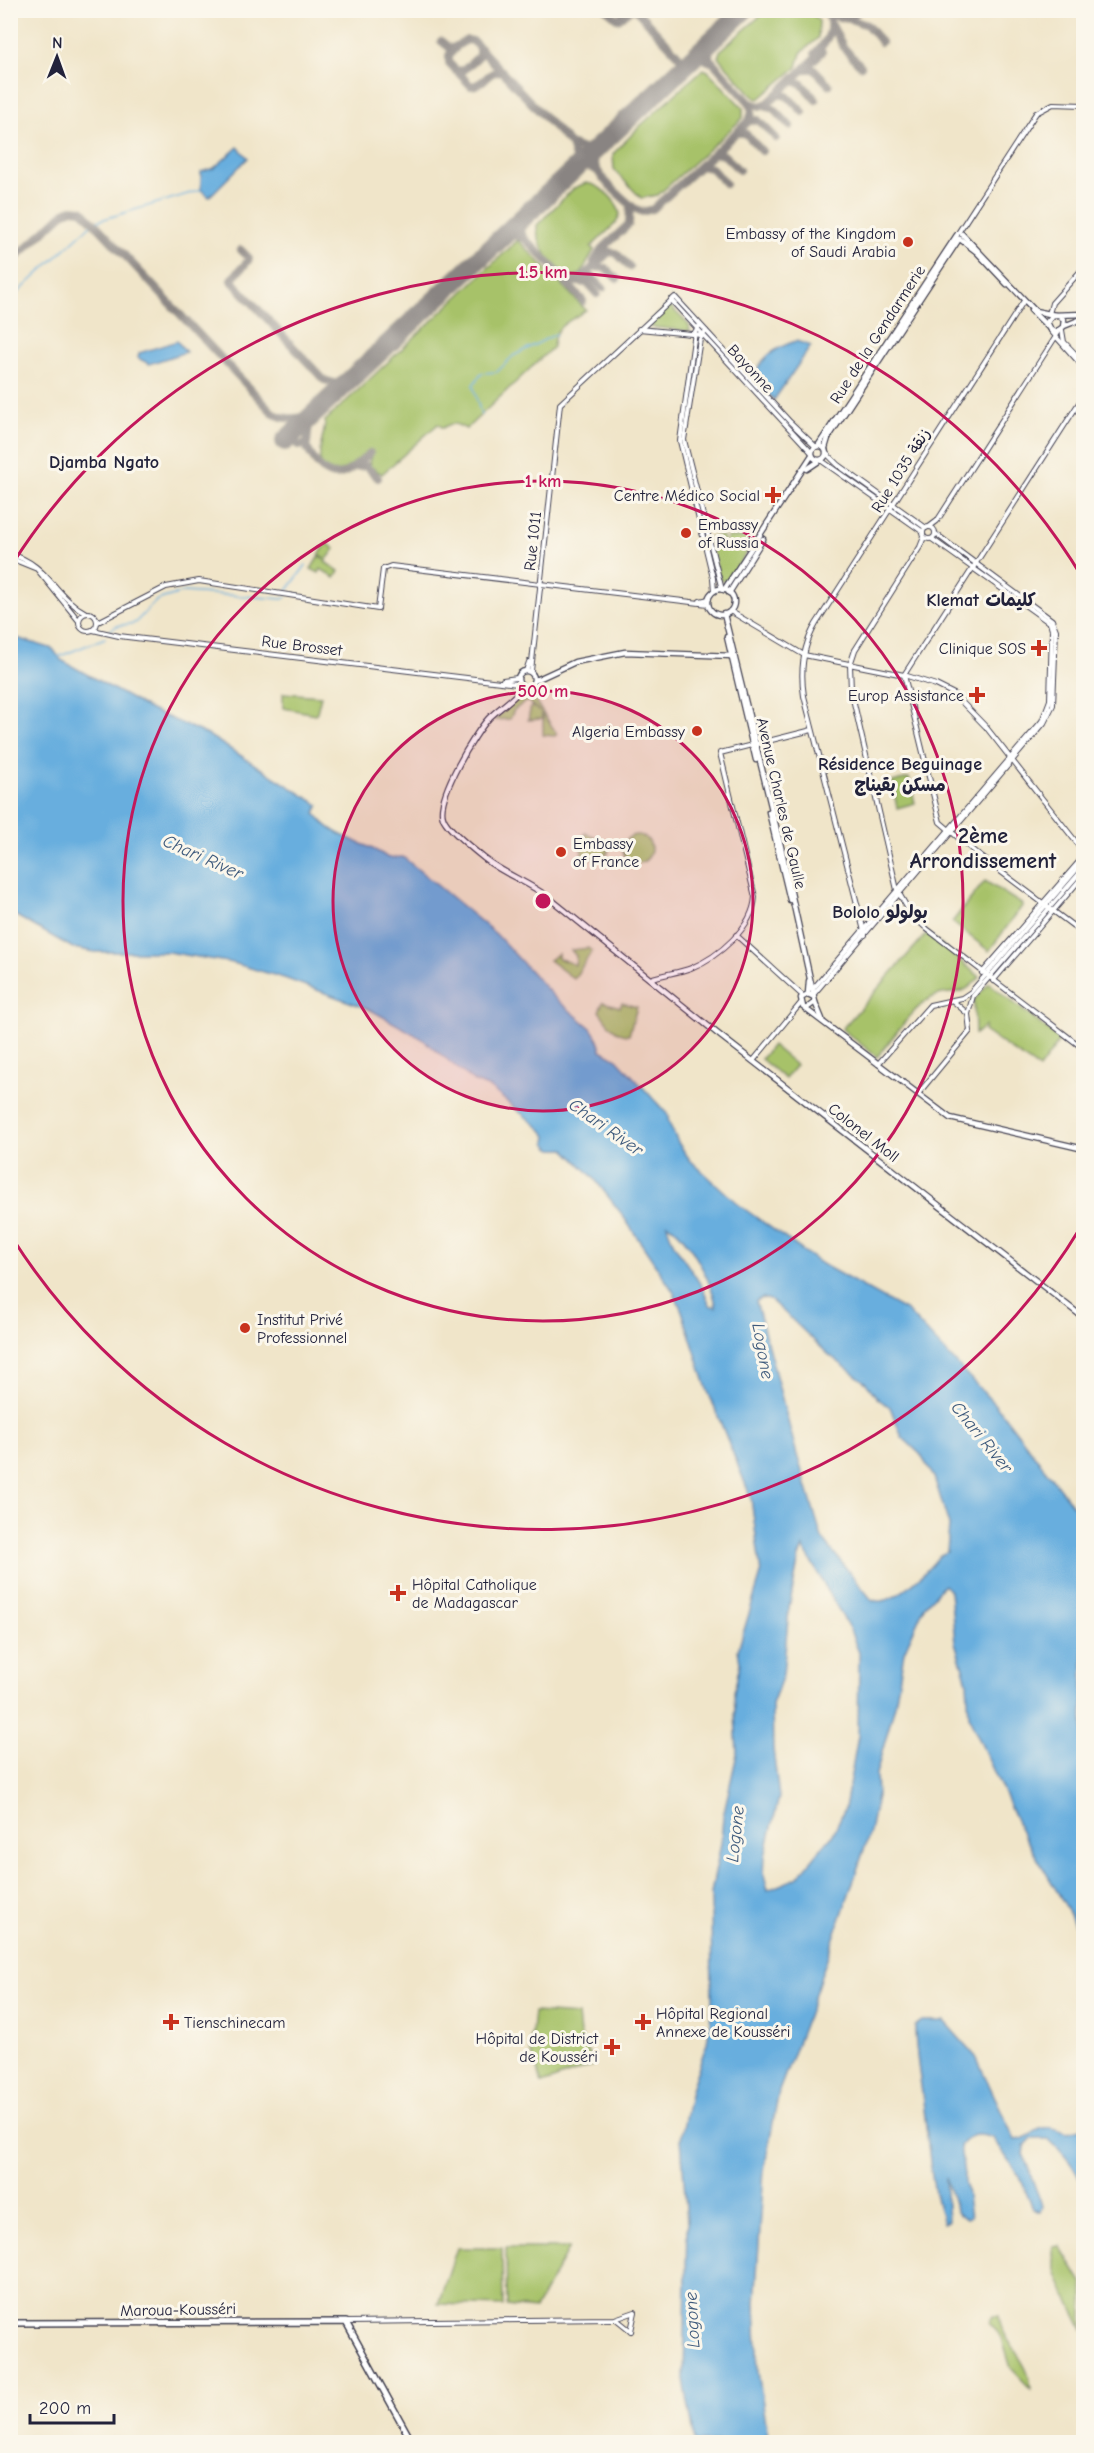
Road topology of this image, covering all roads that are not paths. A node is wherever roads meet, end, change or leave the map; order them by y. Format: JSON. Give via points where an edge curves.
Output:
{"nodes":[{"id":1,"x":1083,"y":105,"type":"edge"},
{"id":2,"x":959,"y":237,"type":"junction"},
{"id":3,"x":1083,"y":267,"type":"edge"},
{"id":4,"x":673,"y":299,"type":"joint"},
{"id":5,"x":1023,"y":302,"type":"junction"},
{"id":6,"x":1055,"y":315,"type":"junction"},
{"id":7,"x":1083,"y":316,"type":"edge"},
{"id":8,"x":698,"y":326,"type":"junction"},
{"id":9,"x":1062,"y":328,"type":"junction"},
{"id":10,"x":639,"y":329,"type":"junction"},
{"id":11,"x":1049,"y":329,"type":"junction"},
{"id":12,"x":704,"y":333,"type":"junction"},
{"id":13,"x":695,"y":334,"type":"junction"},
{"id":14,"x":1057,"y":338,"type":"junction"},
{"id":15,"x":1049,"y":348,"type":"junction"},
{"id":16,"x":1083,"y":363,"type":"edge"},
{"id":17,"x":1083,"y":368,"type":"edge"},
{"id":18,"x":689,"y":389,"type":"junction"},
{"id":19,"x":1083,"y":395,"type":"edge"},
{"id":20,"x":789,"y":424,"type":"junction"},
{"id":21,"x":817,"y":446,"type":"junction"},
{"id":22,"x":826,"y":451,"type":"junction"},
{"id":23,"x":812,"y":454,"type":"junction"},
{"id":24,"x":820,"y":461,"type":"junction"},
{"id":25,"x":892,"y":506,"type":"junction"},
{"id":26,"x":937,"y":521,"type":"junction"},
{"id":27,"x":926,"y":531,"type":"junction"},
{"id":28,"x":936,"y":533,"type":"junction"},
{"id":29,"x":931,"y":539,"type":"junction"},
{"id":30,"x":920,"y":547,"type":"junction"},
{"id":31,"x":10,"y":556,"type":"edge"},
{"id":32,"x":974,"y":565,"type":"junction"},
{"id":33,"x":540,"y":583,"type":"junction"},
{"id":34,"x":714,"y":591,"type":"junction"},
{"id":35,"x":725,"y":591,"type":"junction"},
{"id":36,"x":708,"y":601,"type":"junction"},
{"id":37,"x":733,"y":610,"type":"junction"},
{"id":38,"x":118,"y":611,"type":"junction"},
{"id":39,"x":86,"y":613,"type":"junction"},
{"id":40,"x":93,"y":614,"type":"junction"},
{"id":41,"x":722,"y":614,"type":"junction"},
{"id":42,"x":79,"y":621,"type":"junction"},
{"id":43,"x":98,"y":623,"type":"junction"},
{"id":44,"x":93,"y":630,"type":"junction"},
{"id":45,"x":103,"y":632,"type":"junction"},
{"id":46,"x":804,"y":655,"type":"junction"},
{"id":47,"x":733,"y":656,"type":"junction"},
{"id":48,"x":850,"y":665,"type":"junction"},
{"id":49,"x":530,"y":672,"type":"junction"},
{"id":50,"x":550,"y":673,"type":"junction"},
{"id":51,"x":904,"y":675,"type":"junction"},
{"id":52,"x":517,"y":678,"type":"junction"},
{"id":53,"x":499,"y":681,"type":"junction"},
{"id":54,"x":534,"y":681,"type":"junction"},
{"id":55,"x":519,"y":686,"type":"junction"},
{"id":56,"x":812,"y":730,"type":"junction"},
{"id":57,"x":754,"y":745,"type":"junction"},
{"id":58,"x":1010,"y":760,"type":"junction"},
{"id":59,"x":949,"y":832,"type":"junction"},
{"id":60,"x":1083,"y":854,"type":"edge"},
{"id":61,"x":1083,"y":861,"type":"edge"},
{"id":62,"x":1083,"y":868,"type":"edge"},
{"id":63,"x":1083,"y":875,"type":"edge"},
{"id":64,"x":898,"y":891,"type":"junction"},
{"id":65,"x":1043,"y":904,"type":"junction"},
{"id":66,"x":1051,"y":910,"type":"junction"},
{"id":67,"x":864,"y":934,"type":"junction"},
{"id":68,"x":1083,"y":934,"type":"edge"},
{"id":69,"x":736,"y":935,"type":"junction"},
{"id":70,"x":854,"y":944,"type":"junction"},
{"id":71,"x":811,"y":976,"type":"junction"},
{"id":72,"x":987,"y":977,"type":"junction"},
{"id":73,"x":650,"y":980,"type":"junction"},
{"id":74,"x":820,"y":980,"type":"junction"},
{"id":75,"x":811,"y":995,"type":"junction"},
{"id":76,"x":953,"y":1001,"type":"junction"},
{"id":77,"x":801,"y":1003,"type":"junction"},
{"id":78,"x":806,"y":1008,"type":"junction"},
{"id":79,"x":792,"y":1014,"type":"junction"},
{"id":80,"x":968,"y":1014,"type":"junction"},
{"id":81,"x":822,"y":1019,"type":"junction"},
{"id":82,"x":1083,"y":1049,"type":"edge"},
{"id":83,"x":753,"y":1061,"type":"junction"},
{"id":84,"x":878,"y":1064,"type":"junction"},
{"id":85,"x":917,"y":1095,"type":"junction"},
{"id":86,"x":1083,"y":1149,"type":"edge"},
{"id":87,"x":1083,"y":1318,"type":"edge"},
{"id":88,"x":615,"y":2319,"type":"junction"},
{"id":89,"x":346,"y":2322,"type":"junction"},
{"id":90,"x":10,"y":2323,"type":"edge"},
{"id":91,"x":412,"y":2442,"type":"edge"}],
"edges":[{"from":1,"to":2,"type":"main road","via":[[1053,104],[1036,112]]},
{"from":2,"to":5,"type":"main road"},
{"from":2,"to":6,"type":"main road","via":[[1035,310]]},
{"from":2,"to":21,"type":"main road","name":"Rue de la Gendarmerie"},
{"from":2,"to":22,"type":"main road","name":"Rue de la Gendarmerie","via":[[828,438]]},
{"from":3,"to":6,"type":"main road","via":[[1052,303]]},
{"from":4,"to":8,"type":"main road","name":"Bayonne"},
{"from":4,"to":10,"type":"main road","name":"Rue 1011"},
{"from":5,"to":11,"type":"main road"},
{"from":5,"to":25,"type":"main road","name":"Rue 1035 زنقة"},
{"from":6,"to":7,"type":"main road"},
{"from":6,"to":9,"type":"main road"},
{"from":6,"to":11,"type":"main road","via":[[1048,319]]},
{"from":7,"to":9,"type":"main road"},
{"from":8,"to":12,"type":"main road","name":"Bayonne"},
{"from":8,"to":13,"type":"main road"},
{"from":9,"to":11,"type":"main road"},
{"from":9,"to":14,"type":"main road"},
{"from":9,"to":16,"type":"main road","via":[[1064,342]]},
{"from":10,"to":13,"type":"main road"},
{"from":10,"to":33,"type":"main road","name":"Rue 1011","via":[[560,404]]},
{"from":11,"to":14,"type":"main road"},
{"from":11,"to":15,"type":"main road"},
{"from":12,"to":13,"type":"main road"},
{"from":12,"to":18,"type":"main road"},
{"from":12,"to":20,"type":"main road","name":"Bayonne"},
{"from":13,"to":18,"type":"main road"},
{"from":14,"to":15,"type":"main road"},
{"from":14,"to":17,"type":"main road"},
{"from":15,"to":26,"type":"main road"},
{"from":18,"to":34,"type":"main road","via":[[681,447]]},
{"from":18,"to":35,"type":"main road","via":[[684,440]]},
{"from":19,"to":32,"type":"main road"},
{"from":20,"to":21,"type":"main road","name":"Bayonne"},
{"from":20,"to":23,"type":"main road","name":"Bayonne"},
{"from":21,"to":22,"type":"main road"},
{"from":21,"to":23,"type":"main road","name":"Rue de la Gendarmerie"},
{"from":22,"to":24,"type":"main road","name":"Rue de la Gendarmerie"},
{"from":22,"to":25,"type":"main road","via":[[838,465]]},
{"from":23,"to":24,"type":"main road"},
{"from":23,"to":35,"type":"main road","name":"Rue de la Gendarmerie"},
{"from":24,"to":25,"type":"main road"},
{"from":24,"to":35,"type":"main road","via":[[810,465]]},
{"from":25,"to":27,"type":"main road"},
{"from":25,"to":46,"type":"main road","name":"Rue 1035 زنقة","via":[[812,631]]},
{"from":26,"to":27,"type":"main road"},
{"from":26,"to":28,"type":"main road"},
{"from":27,"to":28,"type":"main road"},
{"from":27,"to":29,"type":"main road"},
{"from":27,"to":30,"type":"main road"},
{"from":28,"to":29,"type":"main road"},
{"from":28,"to":32,"type":"main road"},
{"from":29,"to":30,"type":"main road"},
{"from":29,"to":32,"type":"main road"},
{"from":30,"to":48,"type":"main road","via":[[867,629]]},
{"from":31,"to":39,"type":"main road","via":[[39,566],[72,604]]},
{"from":31,"to":42,"type":"main road","via":[[37,569]]},
{"from":32,"to":51,"type":"main road"},
{"from":32,"to":58,"type":"main road","via":[[1052,627],[1048,711]]},
{"from":33,"to":36,"type":"main road"},
{"from":33,"to":38,"type":"main road","via":[[387,566],[383,569],[378,609],[199,581],[166,587]]},
{"from":33,"to":49,"type":"main road","name":"Rue 1011"},
{"from":34,"to":35,"type":"main road"},
{"from":34,"to":36,"type":"main road"},
{"from":35,"to":37,"type":"main road"},
{"from":36,"to":41,"type":"main road","via":[[712,611]]},
{"from":37,"to":41,"type":"main road"},
{"from":37,"to":46,"type":"main road"},
{"from":38,"to":40,"type":"main road"},
{"from":38,"to":43,"type":"main road"},
{"from":39,"to":40,"type":"main road"},
{"from":39,"to":42,"type":"main road"},
{"from":40,"to":43,"type":"main road"},
{"from":41,"to":47,"type":"main road","name":"Avenue Charles de Gaulle"},
{"from":42,"to":44,"type":"main road","via":[[83,630]]},
{"from":43,"to":44,"type":"main road"},
{"from":43,"to":45,"type":"main road"},
{"from":44,"to":45,"type":"main road","name":"Rue Brosset"},
{"from":45,"to":53,"type":"main road","name":"Rue Brosset"},
{"from":46,"to":48,"type":"main road"},
{"from":46,"to":56,"type":"main road","name":"Rue 1035 زنقة","via":[[803,689]]},
{"from":47,"to":50,"type":"main road","via":[[625,652],[592,658]]},
{"from":47,"to":57,"type":"main road","name":"Avenue Charles de Gaulle"},
{"from":48,"to":51,"type":"main road"},
{"from":48,"to":64,"type":"main road","via":[[851,690]]},
{"from":49,"to":50,"type":"main road"},
{"from":49,"to":52,"type":"main road"},
{"from":49,"to":54,"type":"main road"},
{"from":50,"to":54,"type":"main road"},
{"from":51,"to":58,"type":"main road","via":[[954,694]]},
{"from":51,"to":59,"type":"main road","via":[[938,818]]},
{"from":52,"to":53,"type":"main road"},
{"from":52,"to":55,"type":"main road"},
{"from":53,"to":55,"type":"main road"},
{"from":54,"to":55,"type":"main road"},
{"from":55,"to":73,"type":"main road","name":"Colonel Moll","via":[[467,751],[452,779],[443,818],[486,860],[538,890]]},
{"from":56,"to":57,"type":"main road"},
{"from":56,"to":67,"type":"main road","name":"Rue 1035 زنقة"},
{"from":57,"to":69,"type":"main road","via":[[720,753],[755,897],[752,912]]},
{"from":57,"to":71,"type":"main road","name":"Avenue Charles de Gaulle"},
{"from":57,"to":75,"type":"main road","name":"Avenue Charles de Gaulle"},
{"from":58,"to":59,"type":"main road"},
{"from":58,"to":60,"type":"main road"},
{"from":59,"to":64,"type":"main road"},
{"from":59,"to":65,"type":"main road"},
{"from":60,"to":65,"type":"main road"},
{"from":61,"to":65,"type":"main road"},
{"from":62,"to":66,"type":"main road"},
{"from":63,"to":66,"type":"main road"},
{"from":64,"to":67,"type":"main road"},
{"from":64,"to":72,"type":"main road","via":[[912,914]]},
{"from":65,"to":66,"type":"main road"},
{"from":65,"to":72,"type":"main road"},
{"from":66,"to":68,"type":"main road"},
{"from":66,"to":72,"type":"main road"},
{"from":67,"to":70,"type":"main road"},
{"from":69,"to":73,"type":"main road","via":[[702,963]]},
{"from":69,"to":75,"type":"main road"},
{"from":70,"to":74,"type":"main road"},
{"from":70,"to":75,"type":"main road"},
{"from":71,"to":74,"type":"main road"},
{"from":71,"to":75,"type":"main road","name":"Avenue Charles de Gaulle"},
{"from":72,"to":76,"type":"main road"},
{"from":72,"to":80,"type":"main road","via":[[973,996]]},
{"from":72,"to":82,"type":"main road"},
{"from":73,"to":83,"type":"main road","name":"Colonel Moll"},
{"from":74,"to":75,"type":"main road"},
{"from":75,"to":77,"type":"main road"},
{"from":75,"to":78,"type":"main road"},
{"from":75,"to":81,"type":"main road","name":"Avenue Charles de Gaulle"},
{"from":76,"to":80,"type":"main road"},
{"from":76,"to":84,"type":"main road","via":[[930,1005]]},
{"from":77,"to":78,"type":"main road","name":"Avenue Charles de Gaulle"},
{"from":77,"to":79,"type":"main road"},
{"from":78,"to":79,"type":"main road"},
{"from":78,"to":81,"type":"main road","name":"Avenue Charles de Gaulle"},
{"from":79,"to":83,"type":"main road"},
{"from":80,"to":85,"type":"main road","via":[[967,1036]]},
{"from":81,"to":84,"type":"main road","name":"Avenue Charles de Gaulle"},
{"from":83,"to":87,"type":"main road","name":"Colonel Moll"},
{"from":84,"to":85,"type":"main road","name":"Avenue Charles de Gaulle"},
{"from":85,"to":86,"type":"main road","name":"Avenue Charles de Gaulle","via":[[950,1118]]},
{"from":88,"to":88,"type":"main road","via":[[635,2312],[631,2331]]},
{"from":88,"to":89,"type":"main road"},
{"from":89,"to":90,"type":"highway","name":"Maroua-Kousséri"},
{"from":89,"to":91,"type":"highway"}]}
